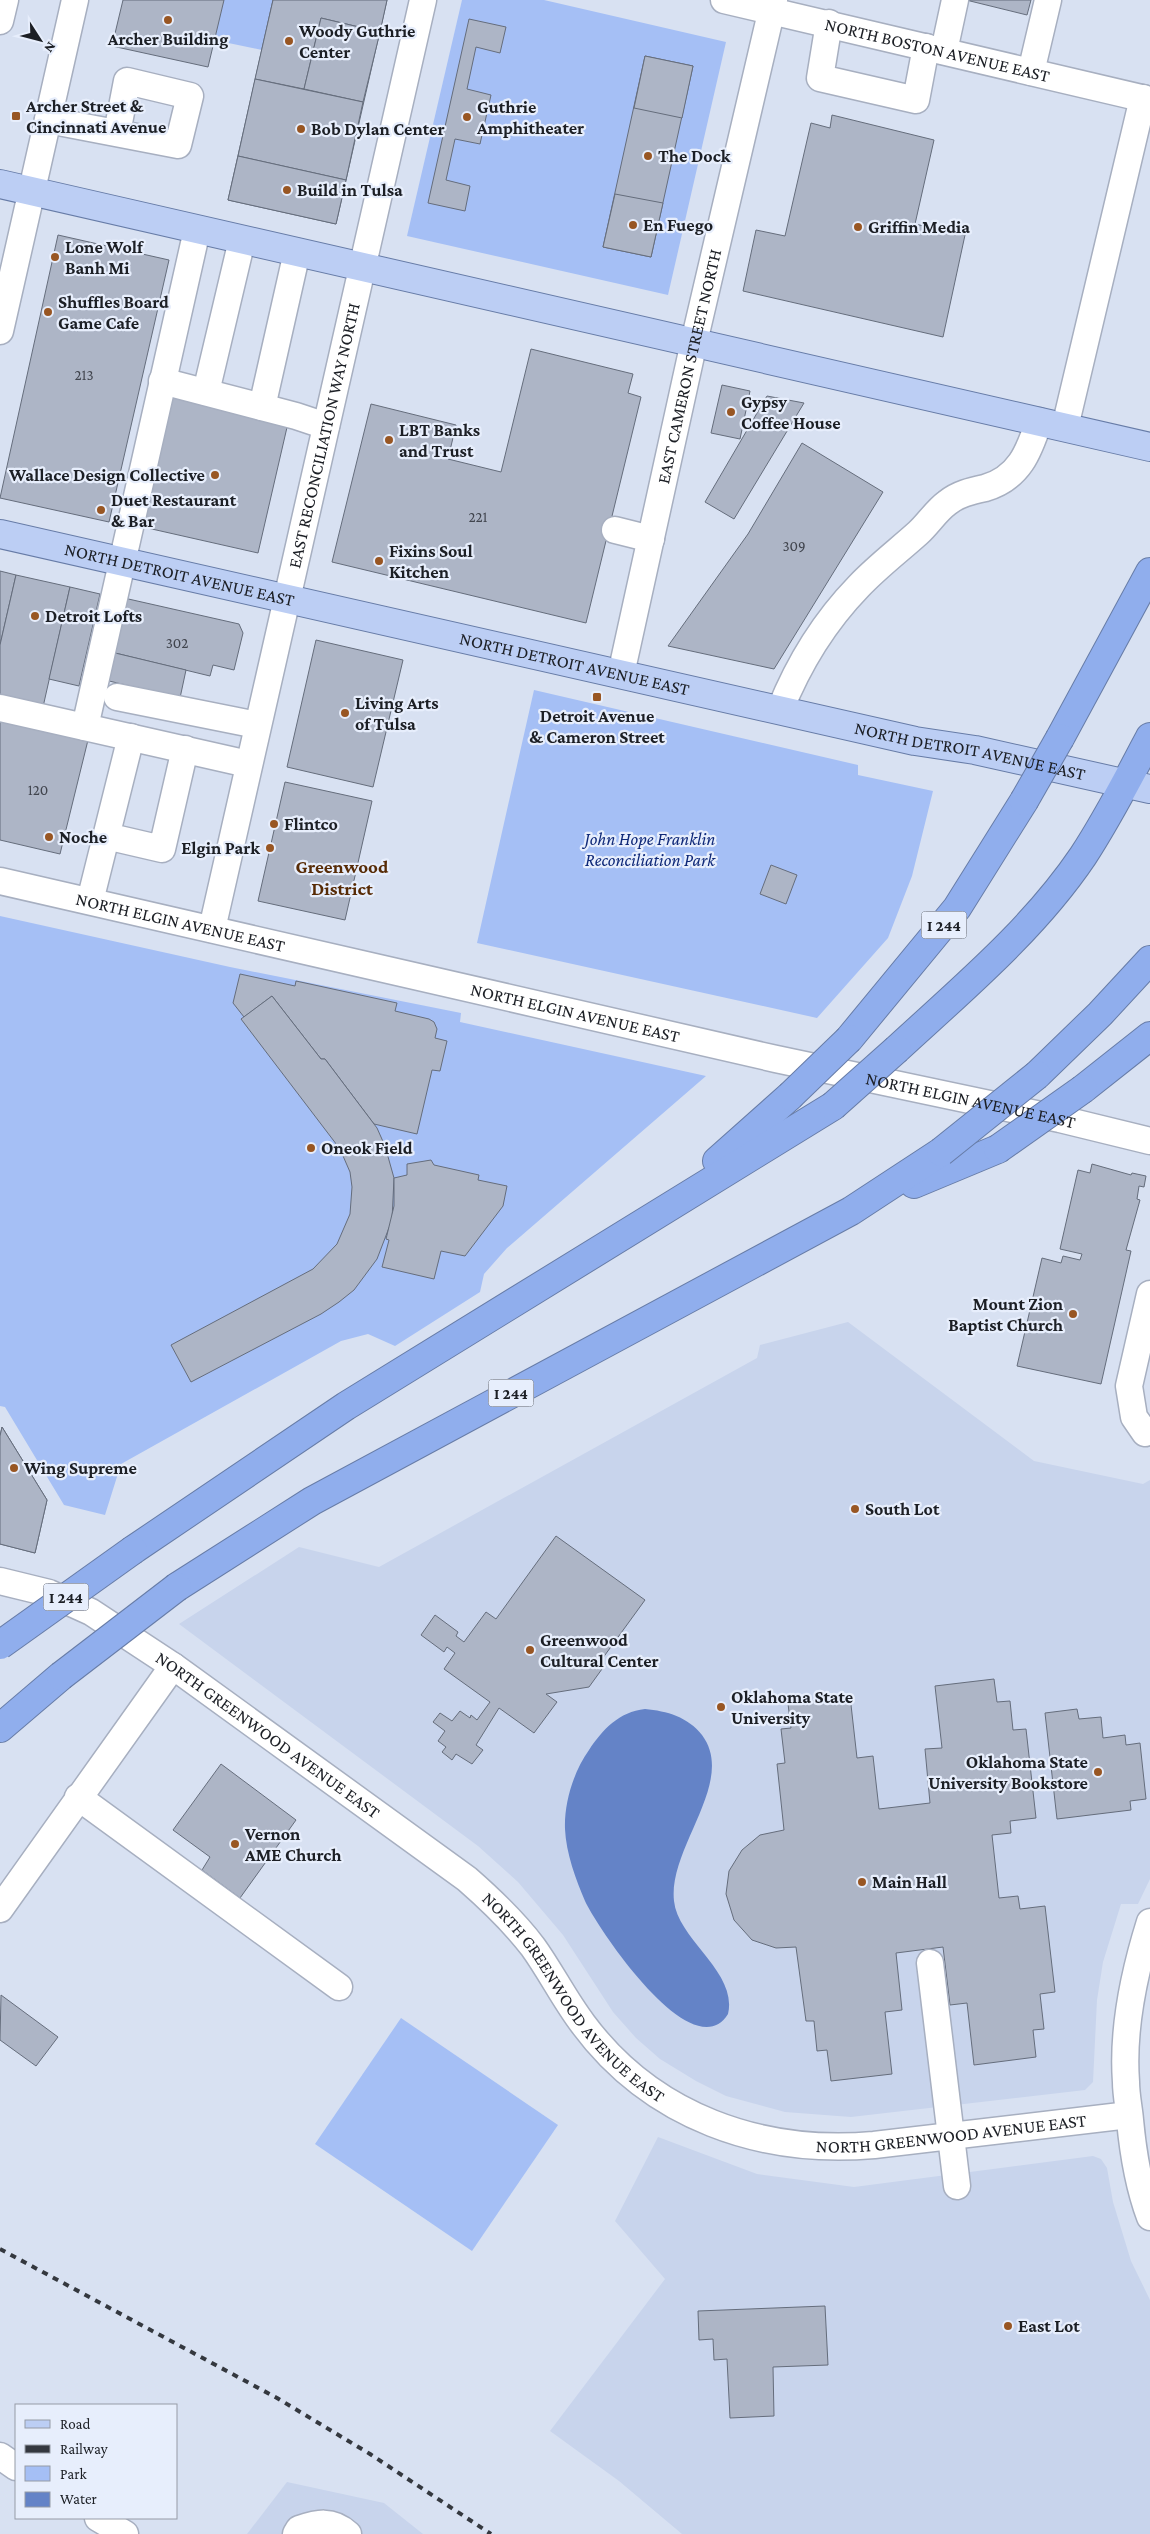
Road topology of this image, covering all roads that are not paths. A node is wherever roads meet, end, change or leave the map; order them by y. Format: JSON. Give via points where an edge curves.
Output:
{"nodes":[{"id":1,"x":5,"y":0,"type":"edge"},
{"id":2,"x":75,"y":0,"type":"edge"},
{"id":3,"x":424,"y":0,"type":"edge"},
{"id":4,"x":724,"y":0,"type":"edge"},
{"id":5,"x":955,"y":0,"type":"edge"},
{"id":6,"x":1048,"y":0,"type":"edge"},
{"id":7,"x":772,"y":6,"type":"edge"},
{"id":8,"x":0,"y":21,"type":"edge"},
{"id":9,"x":829,"y":23,"type":"junction"},
{"id":10,"x":935,"y":49,"type":"junction"},
{"id":11,"x":1031,"y":72,"type":"junction"},
{"id":12,"x":1147,"y":99,"type":"edge"},
{"id":13,"x":48,"y":120,"type":"junction"},
{"id":14,"x":117,"y":133,"type":"dead end"},
{"id":15,"x":0,"y":184,"type":"edge"},
{"id":16,"x":32,"y":192,"type":"junction"},
{"id":17,"x":197,"y":230,"type":"junction"},
{"id":18,"x":242,"y":240,"type":"junction"},
{"id":19,"x":297,"y":252,"type":"junction"},
{"id":20,"x":363,"y":267,"type":"junction"},
{"id":21,"x":0,"y":331,"type":"edge"},
{"id":22,"x":694,"y":342,"type":"junction"},
{"id":23,"x":162,"y":381,"type":"junction"},
{"id":24,"x":206,"y":392,"type":"junction"},
{"id":25,"x":262,"y":407,"type":"junction"},
{"id":26,"x":1039,"y":421,"type":"junction"},
{"id":27,"x":326,"y":426,"type":"junction"},
{"id":28,"x":1065,"y":427,"type":"junction"},
{"id":29,"x":1150,"y":447,"type":"edge"},
{"id":30,"x":615,"y":530,"type":"dead end"},
{"id":31,"x":0,"y":534,"type":"edge"},
{"id":32,"x":651,"y":538,"type":"junction"},
{"id":33,"x":124,"y":562,"type":"junction"},
{"id":34,"x":1150,"y":572,"type":"edge"},
{"id":35,"x":286,"y":598,"type":"junction"},
{"id":36,"x":621,"y":674,"type":"junction"},
{"id":37,"x":117,"y":696,"type":"dead end"},
{"id":38,"x":0,"y":708,"type":"edge"},
{"id":39,"x":780,"y":710,"type":"junction"},
{"id":40,"x":257,"y":725,"type":"junction"},
{"id":41,"x":85,"y":727,"type":"junction"},
{"id":42,"x":1150,"y":737,"type":"edge"},
{"id":43,"x":131,"y":738,"type":"junction"},
{"id":44,"x":185,"y":750,"type":"junction"},
{"id":45,"x":248,"y":764,"type":"junction"},
{"id":46,"x":1138,"y":785,"type":"edge"},
{"id":47,"x":106,"y":836,"type":"junction"},
{"id":48,"x":0,"y":881,"type":"edge"},
{"id":49,"x":90,"y":901,"type":"junction"},
{"id":50,"x":212,"y":929,"type":"junction"},
{"id":51,"x":1150,"y":960,"type":"edge"},
{"id":52,"x":1150,"y":1036,"type":"edge"},
{"id":53,"x":1150,"y":1141,"type":"edge"},
{"id":54,"x":851,"y":1211,"type":"junction"},
{"id":55,"x":1150,"y":1294,"type":"edge"},
{"id":56,"x":526,"y":1296,"type":"junction"},
{"id":57,"x":1145,"y":1433,"type":"dead end"},
{"id":58,"x":0,"y":1581,"type":"edge"},
{"id":59,"x":0,"y":1645,"type":"edge"},
{"id":60,"x":173,"y":1666,"type":"junction"},
{"id":61,"x":0,"y":1728,"type":"edge"},
{"id":62,"x":78,"y":1797,"type":"junction"},
{"id":63,"x":0,"y":1909,"type":"edge"},
{"id":64,"x":1150,"y":1922,"type":"edge"},
{"id":65,"x":930,"y":1963,"type":"dead end"},
{"id":66,"x":339,"y":1987,"type":"dead end"},
{"id":67,"x":1130,"y":2115,"type":"junction"},
{"id":68,"x":950,"y":2136,"type":"junction"},
{"id":69,"x":956,"y":2186,"type":"dead end"},
{"id":70,"x":1150,"y":2216,"type":"edge"},
{"id":71,"x":0,"y":2456,"type":"edge"},
{"id":72,"x":15,"y":2466,"type":"edge"},
{"id":73,"x":100,"y":2519,"type":"edge"},
{"id":74,"x":125,"y":2534,"type":"edge"},
{"id":75,"x":296,"y":2534,"type":"edge"},
{"id":76,"x":348,"y":2534,"type":"edge"}],
"edges":[{"from":1,"to":8,"type":"street"},
{"from":2,"to":13,"type":"street"},
{"from":3,"to":20,"type":"street","name":"EAST RECONCILIATION WAY NORTH"},
{"from":4,"to":7,"type":"street","name":"NORTH BOSTON AVENUE EAST"},
{"from":5,"to":10,"type":"street"},
{"from":6,"to":11,"type":"street"},
{"from":7,"to":9,"type":"street","name":"NORTH BOSTON AVENUE EAST"},
{"from":7,"to":22,"type":"street","name":"EAST CAMERON STREET NORTH"},
{"from":9,"to":10,"type":"street","name":"NORTH BOSTON AVENUE EAST"},
{"from":9,"to":10,"type":"street","via":[[820,78],[916,100]]},
{"from":10,"to":11,"type":"street","name":"NORTH BOSTON AVENUE EAST"},
{"from":11,"to":12,"type":"street","name":"NORTH BOSTON AVENUE EAST"},
{"from":12,"to":28,"type":"street","via":[[1126,162]]},
{"from":13,"to":14,"type":"street"},
{"from":13,"to":16,"type":"street"},
{"from":15,"to":16,"type":"main road"},
{"from":16,"to":17,"type":"main road"},
{"from":16,"to":21,"type":"street"},
{"from":17,"to":18,"type":"main road"},
{"from":17,"to":23,"type":"street"},
{"from":18,"to":19,"type":"main road"},
{"from":18,"to":24,"type":"street"},
{"from":19,"to":20,"type":"main road"},
{"from":19,"to":25,"type":"street"},
{"from":20,"to":22,"type":"main road"},
{"from":20,"to":27,"type":"street","name":"EAST RECONCILIATION WAY NORTH"},
{"from":22,"to":26,"type":"main road"},
{"from":22,"to":32,"type":"street","name":"EAST CAMERON STREET NORTH"},
{"from":23,"to":24,"type":"street"},
{"from":23,"to":33,"type":"street"},
{"from":24,"to":25,"type":"street"},
{"from":25,"to":27,"type":"street"},
{"from":26,"to":28,"type":"main road"},
{"from":26,"to":39,"type":"street","via":[[1027,456],[1008,477],[988,487],[963,493],[946,503],[859,586],[834,615],[814,646],[792,681]]},
{"from":27,"to":35,"type":"street","name":"EAST RECONCILIATION WAY NORTH"},
{"from":28,"to":29,"type":"main road"},
{"from":30,"to":32,"type":"street"},
{"from":31,"to":33,"type":"main road","name":"NORTH DETROIT AVENUE EAST"},
{"from":32,"to":36,"type":"street","name":"EAST CAMERON STREET NORTH"},
{"from":33,"to":35,"type":"main road","name":"NORTH DETROIT AVENUE EAST"},
{"from":33,"to":41,"type":"street"},
{"from":34,"to":56,"type":"highway","number":"I 244","bridge":true,"via":[[1024,801],[957,908],[849,1039],[707,1170],[644,1217]]},
{"from":35,"to":36,"type":"main road","name":"NORTH DETROIT AVENUE EAST"},
{"from":35,"to":40,"type":"street","name":"EAST RECONCILIATION WAY NORTH"},
{"from":36,"to":39,"type":"main road","name":"NORTH DETROIT AVENUE EAST"},
{"from":37,"to":40,"type":"street"},
{"from":38,"to":41,"type":"street"},
{"from":39,"to":46,"type":"main road","name":"NORTH DETROIT AVENUE EAST","via":[[915,741],[974,750]]},
{"from":40,"to":45,"type":"street","name":"EAST RECONCILIATION WAY NORTH"},
{"from":41,"to":43,"type":"street"},
{"from":42,"to":46,"type":"highway"},
{"from":43,"to":44,"type":"street"},
{"from":43,"to":47,"type":"street"},
{"from":44,"to":45,"type":"street"},
{"from":44,"to":47,"type":"street","via":[[162,849]]},
{"from":45,"to":50,"type":"street","name":"EAST RECONCILIATION WAY NORTH"},
{"from":46,"to":56,"type":"highway","bridge":true,"via":[[1031,920],[979,974],[833,1106]]},
{"from":47,"to":49,"type":"street"},
{"from":48,"to":49,"type":"street","name":"NORTH ELGIN AVENUE EAST"},
{"from":49,"to":50,"type":"street","name":"NORTH ELGIN AVENUE EAST"},
{"from":50,"to":53,"type":"street","name":"NORTH ELGIN AVENUE EAST"},
{"from":51,"to":54,"type":"highway","number":"I 244","bridge":true,"via":[[1037,1075],[941,1152]]},
{"from":52,"to":54,"type":"highway","bridge":true,"via":[[1083,1089],[998,1149]]},
{"from":54,"to":61,"type":"highway","number":"I 244","bridge":true,"via":[[375,1465],[277,1522],[177,1587],[60,1676]]},
{"from":55,"to":57,"type":"street","via":[[1129,1386],[1134,1417]]},
{"from":56,"to":59,"type":"highway","number":"I 244","bridge":true,"via":[[323,1420]]},
{"from":58,"to":60,"type":"street","name":"NORTH GREENWOOD AVENUE EAST","via":[[49,1593],[91,1612]]},
{"from":60,"to":62,"type":"street"},
{"from":60,"to":68,"type":"street","name":"NORTH GREENWOOD AVENUE EAST","via":[[480,1890],[532,1947],[597,2042],[625,2070],[672,2103],[738,2133],[794,2145],[854,2147]]},
{"from":62,"to":63,"type":"street"},
{"from":62,"to":66,"type":"street"},
{"from":64,"to":67,"type":"street","via":[[1136,1970],[1127,2034],[1125,2081]]},
{"from":65,"to":68,"type":"street"},
{"from":67,"to":68,"type":"street","name":"NORTH GREENWOOD AVENUE EAST"},
{"from":67,"to":70,"type":"street","via":[[1134,2160]]},
{"from":68,"to":69,"type":"street"},
{"from":71,"to":72,"type":"street"},
{"from":73,"to":74,"type":"street"},
{"from":75,"to":76,"type":"street","via":[[299,2529],[322,2522]]}]}
